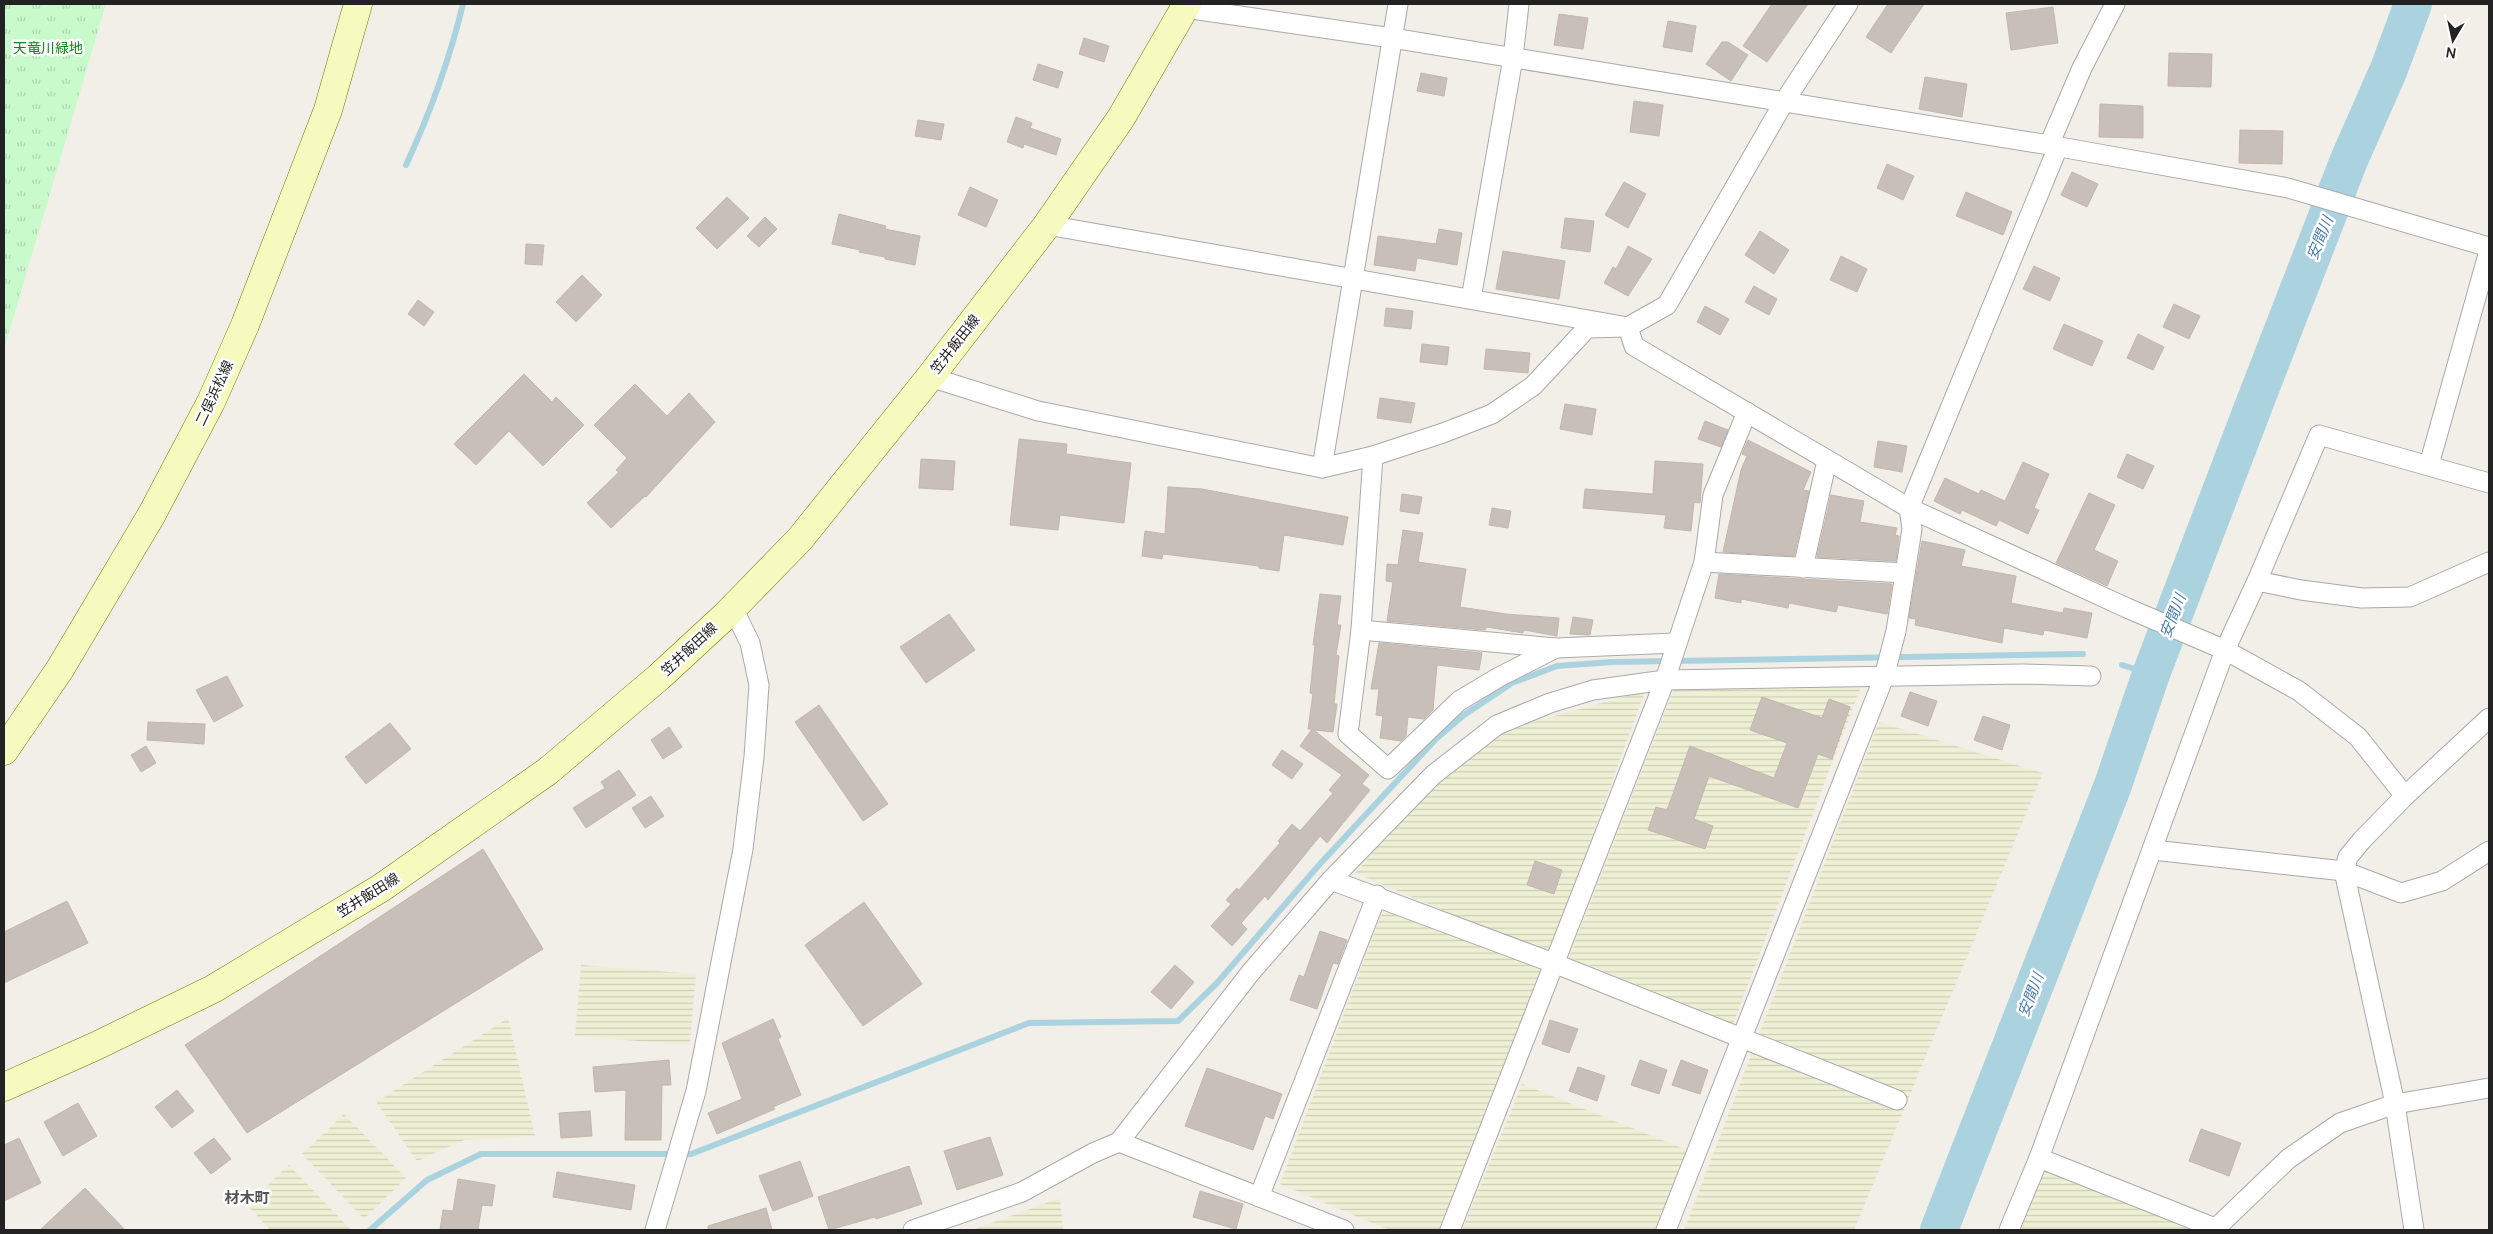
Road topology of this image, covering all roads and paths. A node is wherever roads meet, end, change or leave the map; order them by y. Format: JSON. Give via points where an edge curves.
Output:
{"nodes":[{"id":1,"x":358,"y":4,"type":"edge"},
{"id":2,"x":1398,"y":4,"type":"edge"},
{"id":3,"x":1519,"y":4,"type":"edge"},
{"id":4,"x":1848,"y":4,"type":"edge"},
{"id":5,"x":2115,"y":4,"type":"edge"},
{"id":6,"x":1186,"y":6,"type":"edge"},
{"id":7,"x":1392,"y":38,"type":"junction"},
{"id":8,"x":1513,"y":58,"type":"junction"},
{"id":9,"x":1784,"y":102,"type":"junction"},
{"id":10,"x":2054,"y":146,"type":"junction"},
{"id":11,"x":1047,"y":225,"type":"junction"},
{"id":12,"x":2489,"y":249,"type":"edge"},
{"id":13,"x":1353,"y":279,"type":"junction"},
{"id":14,"x":1471,"y":299,"type":"junction"},
{"id":15,"x":1628,"y":327,"type":"junction"},
{"id":16,"x":930,"y":377,"type":"junction"},
{"id":17,"x":1747,"y":412,"type":"junction"},
{"id":18,"x":1373,"y":456,"type":"junction"},
{"id":19,"x":1827,"y":460,"type":"junction"},
{"id":20,"x":2429,"y":465,"type":"junction"},
{"id":21,"x":1322,"y":468,"type":"junction"},
{"id":22,"x":2489,"y":483,"type":"edge"},
{"id":23,"x":1909,"y":508,"type":"junction"},
{"id":24,"x":1704,"y":562,"type":"junction"},
{"id":25,"x":2489,"y":562,"type":"edge"},
{"id":26,"x":1803,"y":568,"type":"junction"},
{"id":27,"x":1905,"y":574,"type":"junction"},
{"id":28,"x":2257,"y":581,"type":"junction"},
{"id":29,"x":733,"y":608,"type":"junction"},
{"id":30,"x":1361,"y":630,"type":"junction"},
{"id":31,"x":1675,"y":645,"type":"junction"},
{"id":32,"x":2218,"y":647,"type":"junction"},
{"id":33,"x":1556,"y":648,"type":"junction"},
{"id":34,"x":1885,"y":673,"type":"junction"},
{"id":35,"x":2091,"y":676,"type":"dead end"},
{"id":36,"x":1666,"y":677,"type":"junction"},
{"id":37,"x":2489,"y":718,"type":"edge"},
{"id":38,"x":4,"y":751,"type":"edge"},
{"id":39,"x":2405,"y":796,"type":"junction"},
{"id":40,"x":2153,"y":850,"type":"junction"},
{"id":41,"x":2489,"y":851,"type":"edge"},
{"id":42,"x":2344,"y":871,"type":"junction"},
{"id":43,"x":1331,"y":880,"type":"junction"},
{"id":44,"x":1378,"y":895,"type":"junction"},
{"id":45,"x":1556,"y":964,"type":"junction"},
{"id":46,"x":1742,"y":1038,"type":"junction"},
{"id":47,"x":4,"y":1087,"type":"edge"},
{"id":48,"x":2489,"y":1088,"type":"edge"},
{"id":49,"x":1897,"y":1100,"type":"dead end"},
{"id":50,"x":2395,"y":1104,"type":"junction"},
{"id":51,"x":1119,"y":1142,"type":"junction"},
{"id":52,"x":2039,"y":1158,"type":"junction"},
{"id":53,"x":1259,"y":1197,"type":"junction"},
{"id":54,"x":920,"y":1229,"type":"edge"},
{"id":55,"x":655,"y":1230,"type":"edge"},
{"id":56,"x":1344,"y":1230,"type":"edge"},
{"id":57,"x":1450,"y":1230,"type":"edge"},
{"id":58,"x":1666,"y":1230,"type":"edge"},
{"id":59,"x":2009,"y":1230,"type":"edge"},
{"id":60,"x":2216,"y":1230,"type":"edge"},
{"id":61,"x":2414,"y":1230,"type":"edge"}],
"edges":[{"from":1,"to":38,"type":"main road","name":"二俣浜松線","via":[[328,110],[245,325],[211,402],[152,514],[60,669]]},
{"from":2,"to":7,"type":"street"},
{"from":3,"to":8,"type":"street"},
{"from":4,"to":9,"type":"street"},
{"from":5,"to":10,"type":"street","via":[[2082,68]]},
{"from":6,"to":7,"type":"street"},
{"from":6,"to":11,"type":"main road","name":"笠井飯田線","via":[[1121,118]]},
{"from":7,"to":8,"type":"street"},
{"from":7,"to":13,"type":"street"},
{"from":8,"to":9,"type":"street"},
{"from":8,"to":14,"type":"street"},
{"from":9,"to":10,"type":"street"},
{"from":9,"to":15,"type":"street","via":[[1666,306]]},
{"from":10,"to":12,"type":"street","via":[[2288,188]]},
{"from":10,"to":23,"type":"street"},
{"from":11,"to":13,"type":"street"},
{"from":11,"to":16,"type":"main road","name":"笠井飯田線"},
{"from":12,"to":20,"type":"street"},
{"from":13,"to":14,"type":"street"},
{"from":13,"to":21,"type":"street"},
{"from":14,"to":15,"type":"street"},
{"from":15,"to":17,"type":"street","via":[[1634,346]]},
{"from":15,"to":18,"type":"street","via":[[1587,328],[1533,386],[1492,414]]},
{"from":16,"to":21,"type":"street","via":[[1038,411]]},
{"from":16,"to":29,"type":"main road","name":"笠井飯田線","via":[[800,539]]},
{"from":17,"to":19,"type":"street"},
{"from":17,"to":24,"type":"street","via":[[1712,495]]},
{"from":18,"to":21,"type":"street"},
{"from":18,"to":30,"type":"street"},
{"from":19,"to":23,"type":"street"},
{"from":19,"to":26,"type":"street"},
{"from":20,"to":22,"type":"street"},
{"from":20,"to":28,"type":"street","via":[[2319,435]]},
{"from":23,"to":27,"type":"street","via":[[1912,529]]},
{"from":23,"to":32,"type":"street"},
{"from":24,"to":26,"type":"street"},
{"from":24,"to":31,"type":"street"},
{"from":25,"to":28,"type":"street","via":[[2410,597],[2362,598]]},
{"from":26,"to":27,"type":"street"},
{"from":27,"to":34,"type":"street"},
{"from":28,"to":32,"type":"street"},
{"from":29,"to":47,"type":"main road","name":"笠井飯田線","via":[[659,677],[548,771],[382,888],[212,989]]},
{"from":29,"to":55,"type":"street","via":[[750,643],[759,685],[743,849],[696,1091]]},
{"from":30,"to":33,"type":"street"},
{"from":30,"to":33,"type":"street","via":[[1348,734],[1388,769],[1459,701]]},
{"from":31,"to":33,"type":"street"},
{"from":31,"to":36,"type":"street"},
{"from":32,"to":39,"type":"street","via":[[2299,691],[2351,732]]},
{"from":32,"to":40,"type":"street"},
{"from":34,"to":35,"type":"street"},
{"from":34,"to":36,"type":"street"},
{"from":34,"to":46,"type":"street"},
{"from":36,"to":43,"type":"street","via":[[1593,690],[1550,703],[1497,725],[1433,775]]},
{"from":36,"to":45,"type":"street"},
{"from":37,"to":39,"type":"street"},
{"from":39,"to":42,"type":"street","via":[[2348,857]]},
{"from":40,"to":42,"type":"street"},
{"from":40,"to":52,"type":"street"},
{"from":41,"to":42,"type":"street","via":[[2442,881],[2401,893]]},
{"from":42,"to":50,"type":"street"},
{"from":43,"to":44,"type":"street"},
{"from":43,"to":51,"type":"street","via":[[1251,972]]},
{"from":44,"to":45,"type":"street"},
{"from":44,"to":53,"type":"street"},
{"from":45,"to":46,"type":"street"},
{"from":45,"to":57,"type":"street"},
{"from":46,"to":49,"type":"street"},
{"from":46,"to":58,"type":"street"},
{"from":48,"to":50,"type":"street"},
{"from":50,"to":60,"type":"street","via":[[2340,1122],[2288,1159]]},
{"from":50,"to":61,"type":"street"},
{"from":51,"to":53,"type":"street"},
{"from":51,"to":54,"type":"street","via":[[1022,1192]]},
{"from":52,"to":59,"type":"street"},
{"from":52,"to":60,"type":"street"},
{"from":53,"to":56,"type":"street"}]}
